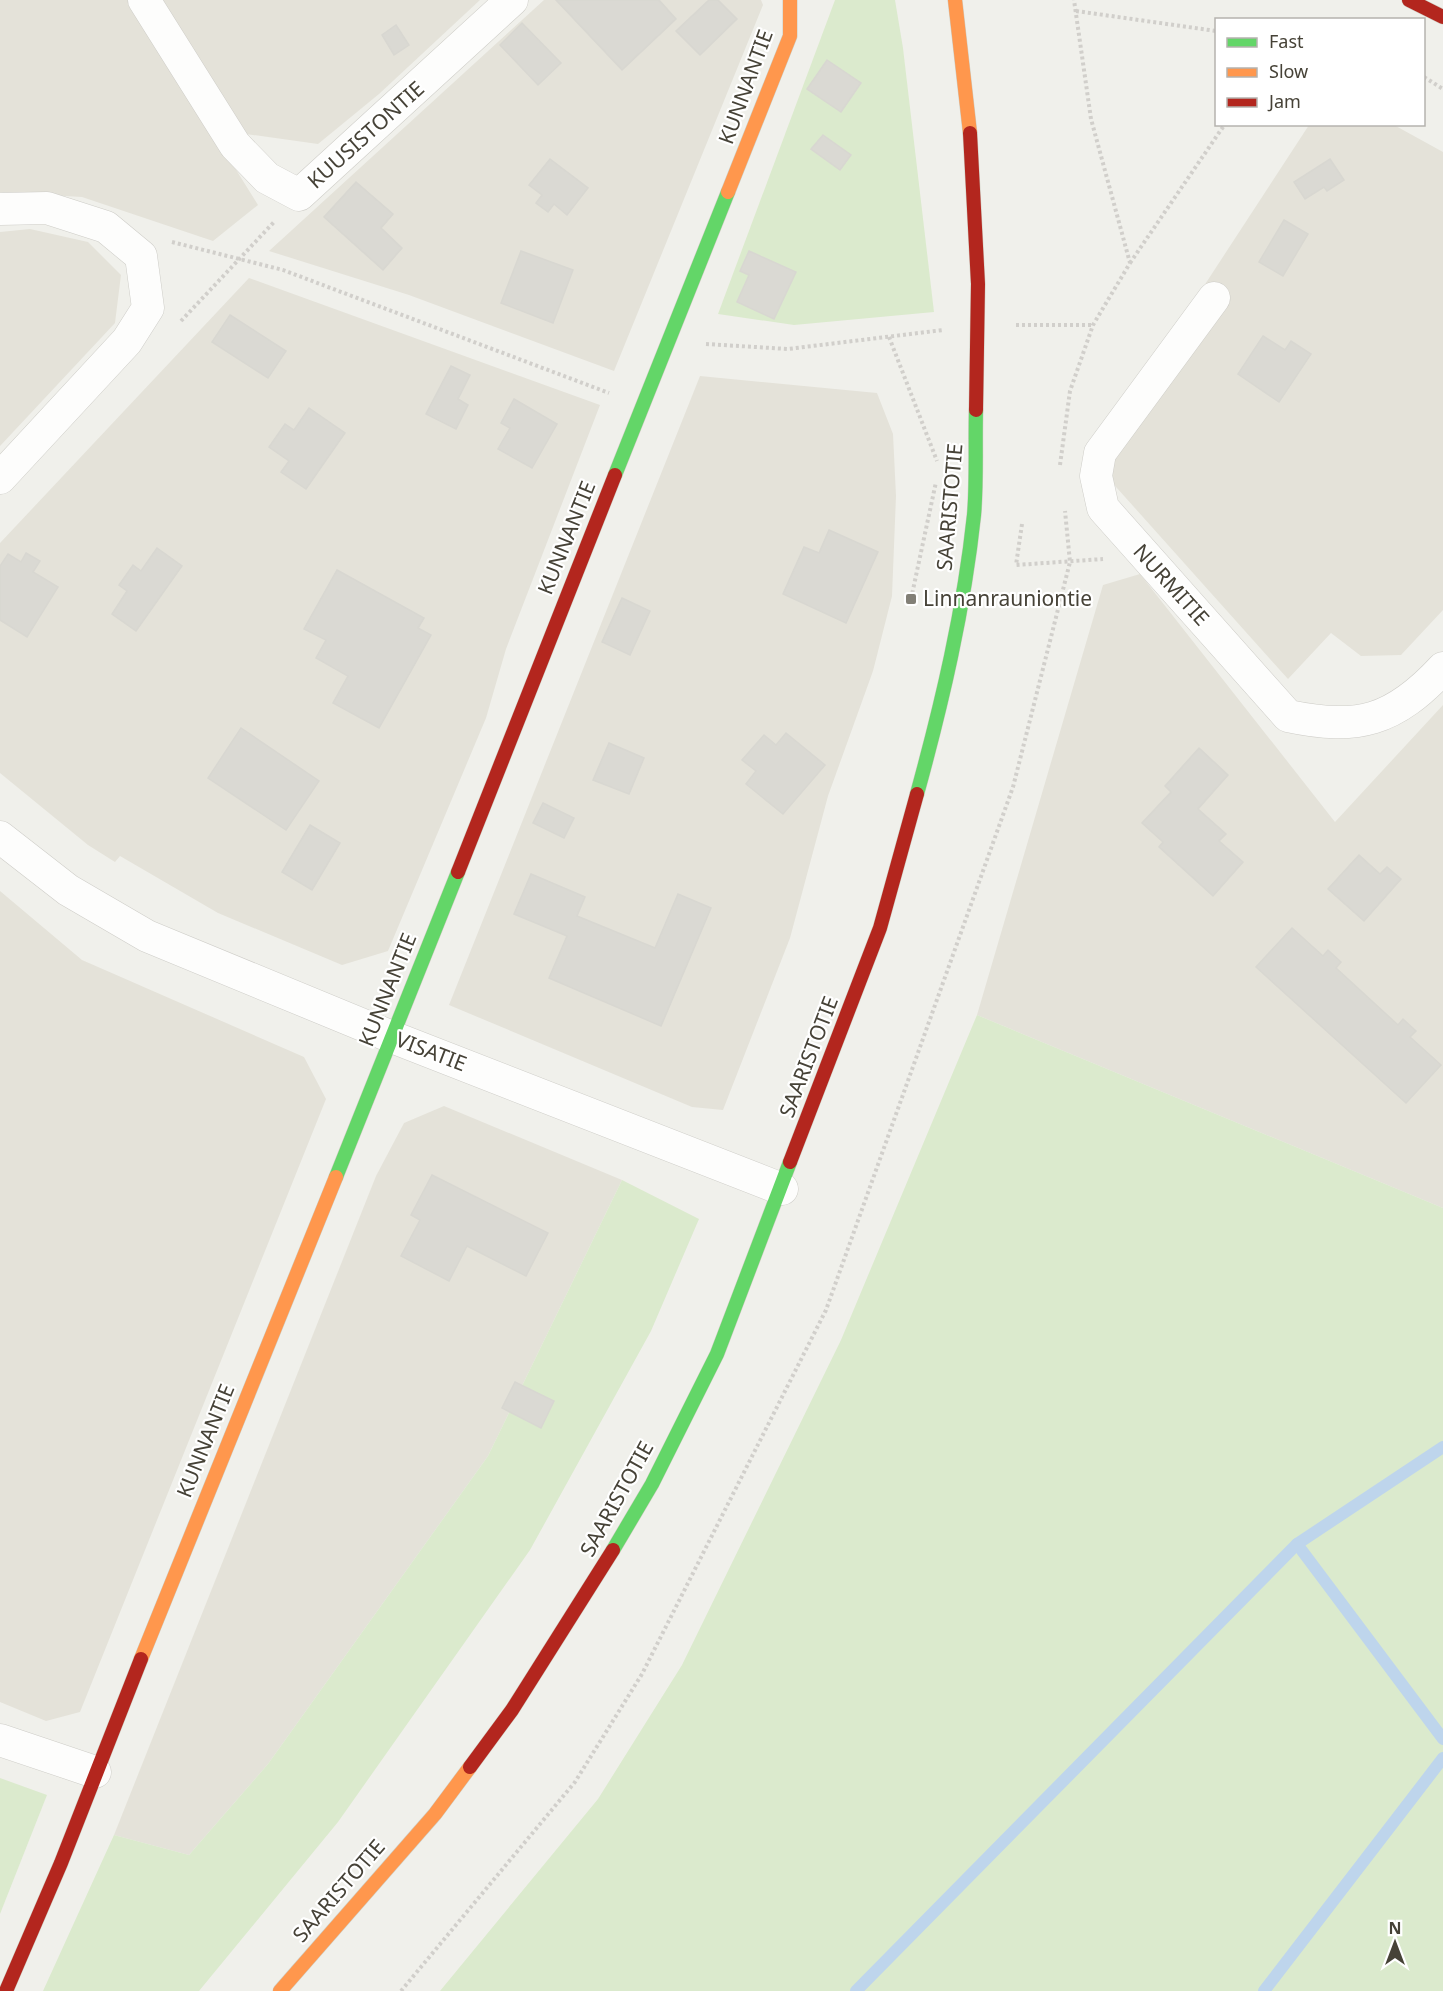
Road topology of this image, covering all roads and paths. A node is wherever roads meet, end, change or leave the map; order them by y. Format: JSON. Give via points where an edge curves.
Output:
{"nodes":[{"id":1,"x":144,"y":0,"type":"edge"},
{"id":2,"x":790,"y":0,"type":"edge"},
{"id":3,"x":955,"y":0,"type":"edge"},
{"id":4,"x":1074,"y":0,"type":"edge"},
{"id":5,"x":1409,"y":0,"type":"edge"},
{"id":6,"x":506,"y":2,"type":"edge"},
{"id":7,"x":1076,"y":10,"type":"junction"},
{"id":8,"x":1443,"y":17,"type":"edge"},
{"id":9,"x":1215,"y":31,"type":"edge"},
{"id":10,"x":1425,"y":78,"type":"edge"},
{"id":11,"x":1443,"y":88,"type":"edge"},
{"id":12,"x":1224,"y":126,"type":"edge"},
{"id":13,"x":0,"y":209,"type":"edge"},
{"id":14,"x":162,"y":240,"type":"dead end"},
{"id":15,"x":1130,"y":263,"type":"junction"},
{"id":16,"x":1214,"y":298,"type":"dead end"},
{"id":17,"x":1016,"y":325,"type":"dead end"},
{"id":18,"x":1093,"y":326,"type":"junction"},
{"id":19,"x":945,"y":330,"type":"dead end"},
{"id":20,"x":889,"y":337,"type":"junction"},
{"id":21,"x":669,"y":341,"type":"junction"},
{"id":22,"x":641,"y":406,"type":"junction"},
{"id":23,"x":939,"y":467,"type":"dead end"},
{"id":24,"x":1061,"y":472,"type":"dead end"},
{"id":25,"x":0,"y":478,"type":"edge"},
{"id":26,"x":937,"y":478,"type":"dead end"},
{"id":27,"x":1064,"y":506,"type":"dead end"},
{"id":28,"x":1022,"y":524,"type":"dead end"},
{"id":29,"x":1145,"y":555,"type":"junction"},
{"id":30,"x":1070,"y":562,"type":"junction"},
{"id":31,"x":911,"y":599,"type":"dead end"},
{"id":32,"x":1443,"y":668,"type":"edge"},
{"id":33,"x":0,"y":837,"type":"edge"},
{"id":34,"x":392,"y":1037,"type":"junction"},
{"id":35,"x":782,"y":1189,"type":"junction"},
{"id":36,"x":0,"y":1740,"type":"edge"},
{"id":37,"x":95,"y":1772,"type":"junction"},
{"id":38,"x":6,"y":1991,"type":"edge"},
{"id":39,"x":280,"y":1991,"type":"edge"},
{"id":40,"x":401,"y":1991,"type":"edge"}],
"edges":[{"from":1,"to":6,"type":"street","name":"KUUSISTONTIE","via":[[235,145],[267,178],[300,195]]},
{"from":2,"to":21,"type":"street","name":"KUNNANTIE","via":[[790,36]]},
{"from":3,"to":35,"type":"street","name":"SAARISTOTIE","via":[[969,117],[978,284],[974,514],[939,714],[880,928]]},
{"from":4,"to":7,"type":"path"},
{"from":5,"to":8,"type":"street"},
{"from":7,"to":9,"type":"path"},
{"from":7,"to":15,"type":"path","via":[[1090,119]]},
{"from":10,"to":11,"type":"path"},
{"from":12,"to":15,"type":"path"},
{"from":13,"to":25,"type":"street","via":[[47,208],[106,227],[141,256],[148,309],[127,340]]},
{"from":14,"to":22,"type":"path","via":[[283,270]]},
{"from":15,"to":18,"type":"path"},
{"from":16,"to":29,"type":"street","name":"NURMITIE","via":[[1100,453],[1096,476],[1103,508]]},
{"from":17,"to":18,"type":"path"},
{"from":18,"to":24,"type":"path","via":[[1070,391]]},
{"from":19,"to":20,"type":"path"},
{"from":20,"to":21,"type":"path","via":[[788,349]]},
{"from":20,"to":23,"type":"path"},
{"from":21,"to":22,"type":"street","name":"KUNNANTIE"},
{"from":22,"to":34,"type":"street","name":"KUNNANTIE"},
{"from":26,"to":31,"type":"path"},
{"from":27,"to":30,"type":"path"},
{"from":28,"to":30,"type":"path","via":[[1016,565]]},
{"from":29,"to":30,"type":"path"},
{"from":29,"to":32,"type":"street","name":"NURMITIE","via":[[1288,716],[1317,723],[1345,723],[1383,716],[1424,688]]},
{"from":30,"to":40,"type":"path","via":[[1013,787],[826,1310],[642,1674],[575,1782]]},
{"from":33,"to":34,"type":"street","name":"VISATIE","via":[[68,891],[147,936]]},
{"from":34,"to":35,"type":"street","name":"VISATIE"},
{"from":34,"to":37,"type":"street","name":"KUNNANTIE"},
{"from":35,"to":39,"type":"street","name":"SAARISTOTIE","via":[[717,1354],[652,1484],[584,1599],[512,1710],[435,1814]]},
{"from":36,"to":37,"type":"street"},
{"from":37,"to":38,"type":"street","name":"KUNNANTIE"}]}
